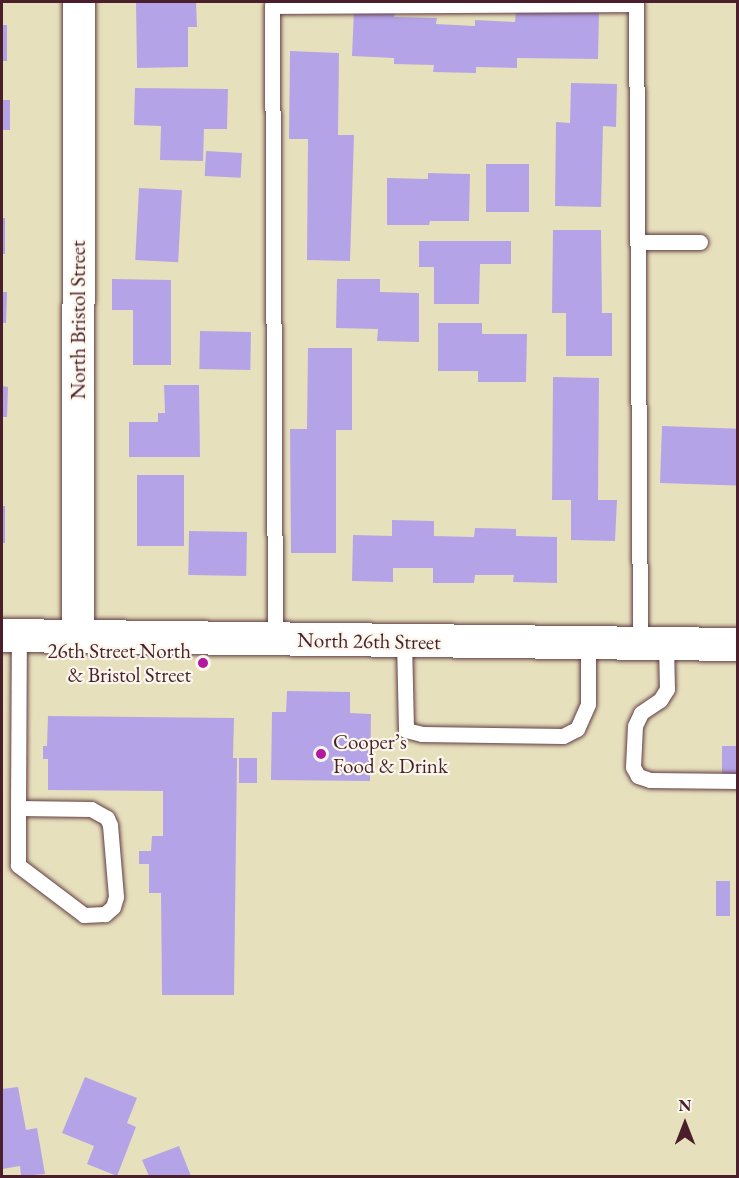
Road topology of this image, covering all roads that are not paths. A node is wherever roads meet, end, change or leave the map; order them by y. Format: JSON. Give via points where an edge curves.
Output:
{"nodes":[{"id":1,"x":79,"y":2,"type":"edge"},
{"id":2,"x":638,"y":242,"type":"junction"},
{"id":3,"x":700,"y":242,"type":"dead end"},
{"id":4,"x":10,"y":635,"type":"edge"},
{"id":5,"x":78,"y":638,"type":"junction"},
{"id":6,"x":275,"y":640,"type":"junction"},
{"id":7,"x":404,"y":641,"type":"junction"},
{"id":8,"x":588,"y":643,"type":"junction"},
{"id":9,"x":653,"y":643,"type":"junction"},
{"id":10,"x":738,"y":644,"type":"edge"},
{"id":11,"x":738,"y":781,"type":"edge"},
{"id":12,"x":18,"y":808,"type":"junction"}],
"edges":[{"from":1,"to":5,"type":"street","name":"North Bristol Street"},
{"from":2,"to":3,"type":"lane"},
{"from":2,"to":6,"type":"lane","via":[[636,4],[272,6]]},
{"from":2,"to":9,"type":"lane"},
{"from":4,"to":5,"type":"street","name":"North 26th Street"},
{"from":4,"to":12,"type":"lane"},
{"from":5,"to":6,"type":"street","name":"North 26th Street"},
{"from":6,"to":7,"type":"street","name":"North 26th Street"},
{"from":7,"to":8,"type":"street","name":"North 26th Street"},
{"from":7,"to":8,"type":"lane","via":[[406,730],[422,734],[563,736],[577,729],[588,704]]},
{"from":8,"to":9,"type":"street","name":"North 26th Street"},
{"from":9,"to":10,"type":"street","name":"North 26th Street"},
{"from":9,"to":11,"type":"lane","via":[[667,689],[660,700],[641,713],[635,726],[633,767],[638,776],[650,780]]},
{"from":12,"to":12,"type":"lane","via":[[18,865],[84,915],[105,914],[113,908],[116,897],[107,818],[91,809]]}]}
